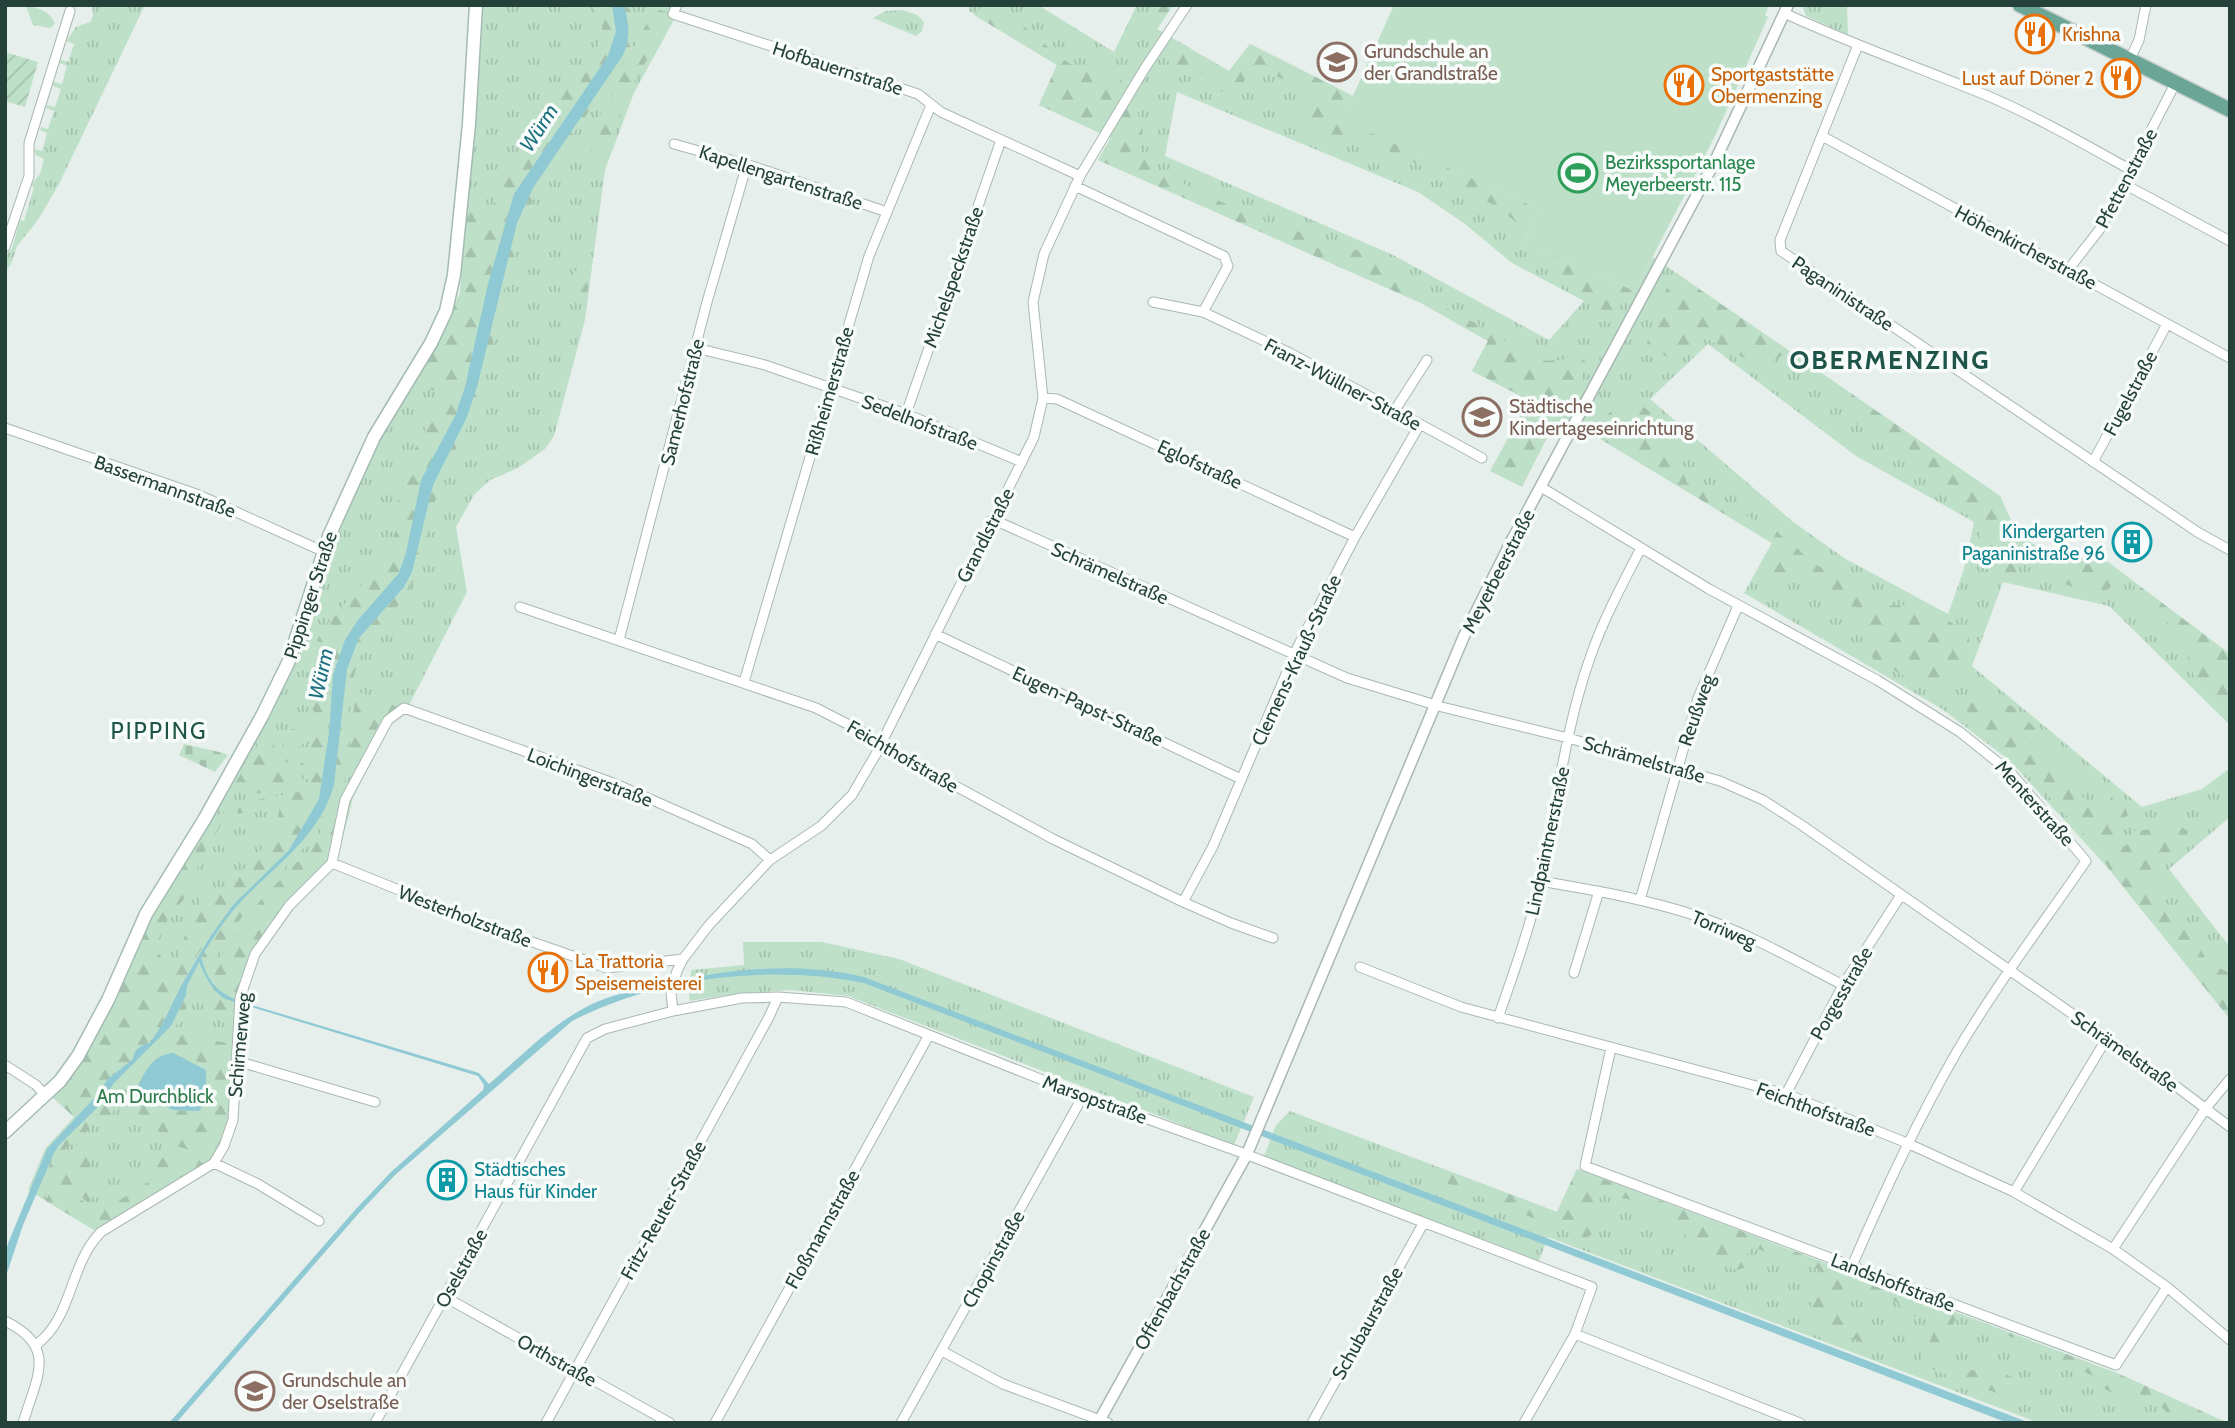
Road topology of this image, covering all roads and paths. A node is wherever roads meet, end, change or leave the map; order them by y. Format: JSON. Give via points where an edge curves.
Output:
{"nodes":[{"id":1,"x":476,"y":5,"type":"edge"},
{"id":2,"x":677,"y":5,"type":"edge"},
{"id":3,"x":1187,"y":5,"type":"edge"},
{"id":4,"x":2020,"y":5,"type":"edge"},
{"id":5,"x":2146,"y":5,"type":"edge"},
{"id":6,"x":1786,"y":9,"type":"edge"},
{"id":7,"x":70,"y":11,"type":"dead end"},
{"id":8,"x":1858,"y":45,"type":"junction"},
{"id":9,"x":2130,"y":59,"type":"junction"},
{"id":10,"x":2176,"y":82,"type":"junction"},
{"id":11,"x":931,"y":105,"type":"junction"},
{"id":12,"x":2230,"y":110,"type":"edge"},
{"id":13,"x":1822,"y":136,"type":"junction"},
{"id":14,"x":1001,"y":140,"type":"junction"},
{"id":15,"x":674,"y":144,"type":"dead end"},
{"id":16,"x":747,"y":164,"type":"junction"},
{"id":17,"x":2131,"y":170,"type":"junction"},
{"id":18,"x":1080,"y":176,"type":"junction"},
{"id":19,"x":2124,"y":184,"type":"junction"},
{"id":20,"x":1075,"y":187,"type":"junction"},
{"id":21,"x":887,"y":212,"type":"junction"},
{"id":22,"x":2230,"y":241,"type":"edge"},
{"id":23,"x":5,"y":247,"type":"edge"},
{"id":24,"x":2068,"y":270,"type":"junction"},
{"id":25,"x":1153,"y":302,"type":"dead end"},
{"id":26,"x":1203,"y":312,"type":"junction"},
{"id":27,"x":2167,"y":324,"type":"junction"},
{"id":28,"x":696,"y":348,"type":"junction"},
{"id":29,"x":2230,"y":358,"type":"edge"},
{"id":30,"x":1427,"y":360,"type":"dead end"},
{"id":31,"x":829,"y":388,"type":"junction"},
{"id":32,"x":1043,"y":398,"type":"junction"},
{"id":33,"x":1395,"y":410,"type":"junction"},
{"id":34,"x":906,"y":414,"type":"junction"},
{"id":35,"x":1420,"y":424,"type":"junction"},
{"id":36,"x":5,"y":428,"type":"edge"},
{"id":37,"x":1482,"y":458,"type":"dead end"},
{"id":38,"x":1022,"y":462,"type":"junction"},
{"id":39,"x":2094,"y":462,"type":"junction"},
{"id":40,"x":1541,"y":487,"type":"junction"},
{"id":41,"x":992,"y":519,"type":"junction"},
{"id":42,"x":1355,"y":537,"type":"junction"},
{"id":43,"x":1640,"y":548,"type":"junction"},
{"id":44,"x":2230,"y":550,"type":"edge"},
{"id":45,"x":322,"y":551,"type":"junction"},
{"id":46,"x":1738,"y":606,"type":"junction"},
{"id":47,"x":520,"y":607,"type":"dead end"},
{"id":48,"x":935,"y":634,"type":"junction"},
{"id":49,"x":619,"y":640,"type":"junction"},
{"id":50,"x":1294,"y":656,"type":"junction"},
{"id":51,"x":744,"y":682,"type":"junction"},
{"id":52,"x":1434,"y":705,"type":"junction"},
{"id":53,"x":1568,"y":738,"type":"junction"},
{"id":54,"x":881,"y":744,"type":"junction"},
{"id":55,"x":1677,"y":768,"type":"junction"},
{"id":56,"x":1241,"y":779,"type":"junction"},
{"id":57,"x":769,"y":860,"type":"junction"},
{"id":58,"x":332,"y":863,"type":"junction"},
{"id":59,"x":1540,"y":881,"type":"junction"},
{"id":60,"x":1599,"y":891,"type":"junction"},
{"id":61,"x":1901,"y":895,"type":"junction"},
{"id":62,"x":1640,"y":900,"type":"junction"},
{"id":63,"x":1184,"y":902,"type":"junction"},
{"id":64,"x":1273,"y":938,"type":"dead end"},
{"id":65,"x":683,"y":959,"type":"junction"},
{"id":66,"x":1360,"y":967,"type":"dead end"},
{"id":67,"x":2009,"y":971,"type":"junction"},
{"id":68,"x":1574,"y":973,"type":"dead end"},
{"id":69,"x":1843,"y":985,"type":"junction"},
{"id":70,"x":778,"y":997,"type":"junction"},
{"id":71,"x":673,"y":1011,"type":"junction"},
{"id":72,"x":1498,"y":1018,"type":"junction"},
{"id":73,"x":929,"y":1035,"type":"junction"},
{"id":74,"x":587,"y":1038,"type":"joint"},
{"id":75,"x":2107,"y":1038,"type":"junction"},
{"id":76,"x":1611,"y":1048,"type":"junction"},
{"id":77,"x":237,"y":1060,"type":"junction"},
{"id":78,"x":5,"y":1065,"type":"edge"},
{"id":79,"x":2230,"y":1079,"type":"edge"},
{"id":80,"x":44,"y":1094,"type":"junction"},
{"id":81,"x":1786,"y":1094,"type":"junction"},
{"id":82,"x":1083,"y":1096,"type":"junction"},
{"id":83,"x":375,"y":1102,"type":"dead end"},
{"id":84,"x":2206,"y":1108,"type":"junction"},
{"id":85,"x":2230,"y":1127,"type":"edge"},
{"id":86,"x":5,"y":1132,"type":"edge"},
{"id":87,"x":1907,"y":1143,"type":"junction"},
{"id":88,"x":1247,"y":1154,"type":"junction"},
{"id":89,"x":214,"y":1163,"type":"junction"},
{"id":90,"x":2014,"y":1192,"type":"junction"},
{"id":91,"x":319,"y":1221,"type":"dead end"},
{"id":92,"x":1423,"y":1224,"type":"junction"},
{"id":93,"x":2113,"y":1249,"type":"junction"},
{"id":94,"x":1852,"y":1266,"type":"junction"},
{"id":95,"x":2166,"y":1287,"type":"junction"},
{"id":96,"x":445,"y":1297,"type":"junction"},
{"id":97,"x":5,"y":1321,"type":"edge"},
{"id":98,"x":1575,"y":1335,"type":"junction"},
{"id":99,"x":2230,"y":1340,"type":"edge"},
{"id":100,"x":36,"y":1345,"type":"junction"},
{"id":101,"x":942,"y":1351,"type":"junction"},
{"id":102,"x":575,"y":1370,"type":"junction"},
{"id":103,"x":1102,"y":1422,"type":"edge"},
{"id":104,"x":1797,"y":1422,"type":"edge"},
{"id":105,"x":23,"y":1423,"type":"edge"},
{"id":106,"x":375,"y":1423,"type":"edge"},
{"id":107,"x":546,"y":1423,"type":"edge"},
{"id":108,"x":670,"y":1423,"type":"edge"},
{"id":109,"x":715,"y":1423,"type":"edge"},
{"id":110,"x":901,"y":1423,"type":"edge"},
{"id":111,"x":1312,"y":1423,"type":"edge"},
{"id":112,"x":1524,"y":1423,"type":"edge"}],
"edges":[{"from":1,"to":45,"type":"main road","name":"Pippinger Straße","via":[[457,248],[446,311],[374,437]]},
{"from":2,"to":11,"type":"street","name":"Hofbauernstraße","via":[[673,14],[711,29],[918,94]]},
{"from":3,"to":18,"type":"street","name":"Grandlstraße"},
{"from":4,"to":9,"type":"main road"},
{"from":5,"to":9,"type":"street"},
{"from":6,"to":8,"type":"street"},
{"from":6,"to":40,"type":"street","name":"Meyerbeerstraße","via":[[1715,161]]},
{"from":7,"to":23,"type":"street","via":[[29,143],[29,176]]},
{"from":8,"to":13,"type":"street","name":"Paganinistraße"},
{"from":8,"to":17,"type":"street","via":[[1990,97]]},
{"from":9,"to":10,"type":"main road"},
{"from":10,"to":12,"type":"main road"},
{"from":10,"to":17,"type":"street","name":"Pfettenstraße"},
{"from":11,"to":14,"type":"street","name":"Hofbauernstraße"},
{"from":11,"to":21,"type":"street","name":"Rißheimerstraße"},
{"from":13,"to":24,"type":"street","name":"Höhenkircherstraße"},
{"from":13,"to":39,"type":"street","name":"Paganinistraße","via":[[1780,240],[1781,251]]},
{"from":14,"to":18,"type":"street","name":"Hofbauernstraße"},
{"from":14,"to":34,"type":"street","name":"Michelspeckstraße"},
{"from":15,"to":16,"type":"street","name":"Kapellengartenstraße"},
{"from":16,"to":21,"type":"street","name":"Kapellengartenstraße"},
{"from":16,"to":28,"type":"street","name":"Samerhofstraße"},
{"from":17,"to":19,"type":"street","name":"Pfettenstraße"},
{"from":18,"to":20,"type":"street","name":"Grandlstraße"},
{"from":19,"to":22,"type":"street"},
{"from":19,"to":24,"type":"street","name":"Pfettenstraße","via":[[2100,229]]},
{"from":20,"to":26,"type":"street","via":[[1224,256],[1228,266]]},
{"from":20,"to":32,"type":"street","name":"Grandlstraße","via":[[1044,254],[1033,302]]},
{"from":21,"to":31,"type":"street","name":"Rißheimerstraße"},
{"from":24,"to":27,"type":"street","name":"Höhenkircherstraße"},
{"from":25,"to":26,"type":"street","name":"Franz-Wüllner-Straße"},
{"from":26,"to":33,"type":"street","name":"Franz-Wüllner-Straße"},
{"from":27,"to":29,"type":"street","name":"Höhenkircherstraße"},
{"from":27,"to":39,"type":"street","name":"Fugelstraße"},
{"from":28,"to":31,"type":"street","name":"Sedelhofstraße","via":[[765,365]]},
{"from":28,"to":49,"type":"street","name":"Samerhofstraße"},
{"from":30,"to":33,"type":"street"},
{"from":31,"to":34,"type":"street","name":"Sedelhofstraße"},
{"from":31,"to":51,"type":"street","name":"Rißheimerstraße"},
{"from":32,"to":38,"type":"street","name":"Grandlstraße","via":[[1034,437]]},
{"from":32,"to":42,"type":"street","name":"Eglofstraße","via":[[1057,399]]},
{"from":33,"to":35,"type":"street","name":"Franz-Wüllner-Straße"},
{"from":34,"to":38,"type":"street","name":"Sedelhofstraße"},
{"from":35,"to":37,"type":"street","name":"Franz-Wüllner-Straße"},
{"from":35,"to":42,"type":"street","name":"Clemens-Krauß-Straße"},
{"from":36,"to":45,"type":"street","name":"Bassermannstraße","via":[[199,495]]},
{"from":38,"to":41,"type":"street","name":"Grandlstraße"},
{"from":39,"to":44,"type":"street","name":"Paganinistraße"},
{"from":40,"to":43,"type":"street","name":"Menterstraße"},
{"from":40,"to":52,"type":"street","name":"Meyerbeerstraße","via":[[1492,578]]},
{"from":41,"to":48,"type":"street","name":"Grandlstraße"},
{"from":41,"to":50,"type":"street","name":"Schrämelstraße"},
{"from":42,"to":50,"type":"street","name":"Clemens-Krauß-Straße"},
{"from":43,"to":46,"type":"street","name":"Menterstraße"},
{"from":43,"to":53,"type":"street","name":"Lindpaintnerstraße","via":[[1591,656]]},
{"from":45,"to":80,"type":"main road","name":"Pippinger Straße","via":[[288,663],[262,716],[146,914],[89,1039],[60,1081]]},
{"from":46,"to":55,"type":"street","name":"Reußweg","via":[[1698,698]]},
{"from":46,"to":67,"type":"street","name":"Menterstraße","via":[[1877,680],[1961,732],[2011,773],[2087,861]]},
{"from":47,"to":49,"type":"street","name":"Feichthofstraße"},
{"from":48,"to":54,"type":"street","name":"Grandlstraße"},
{"from":48,"to":56,"type":"street","name":"Eugen-Papst-Straße"},
{"from":49,"to":51,"type":"street","name":"Feichthofstraße"},
{"from":50,"to":52,"type":"street","name":"Schrämelstraße"},
{"from":50,"to":56,"type":"street","name":"Clemens-Krauß-Straße"},
{"from":51,"to":54,"type":"street","name":"Feichthofstraße","via":[[816,708]]},
{"from":52,"to":53,"type":"street","name":"Schrämelstraße"},
{"from":52,"to":88,"type":"street","name":"Meyerbeerstraße"},
{"from":53,"to":55,"type":"street","name":"Schrämelstraße"},
{"from":53,"to":59,"type":"street","name":"Lindpaintnerstraße"},
{"from":54,"to":57,"type":"street","name":"Grandlstraße","via":[[852,795],[821,826]]},
{"from":54,"to":63,"type":"street","name":"Feichthofstraße","via":[[1053,839]]},
{"from":55,"to":61,"type":"street","name":"Schrämelstraße","via":[[1763,800]]},
{"from":55,"to":62,"type":"street","name":"Reußweg"},
{"from":56,"to":63,"type":"street","name":"Clemens-Krauß-Straße"},
{"from":57,"to":58,"type":"street","name":"Loichingerstraße","via":[[752,844],[616,784],[404,708],[388,720],[345,800]]},
{"from":57,"to":65,"type":"street","name":"Grandlstraße"},
{"from":58,"to":65,"type":"street","name":"Westerholzstraße","via":[[465,918],[607,968]]},
{"from":58,"to":77,"type":"street","name":"Schirmerweg","via":[[289,906],[255,954],[240,998]]},
{"from":59,"to":60,"type":"street","name":"Torriweg"},
{"from":59,"to":72,"type":"street","name":"Lindpaintnerstraße"},
{"from":60,"to":62,"type":"street","name":"Torriweg"},
{"from":60,"to":68,"type":"street"},
{"from":61,"to":67,"type":"street","name":"Schrämelstraße"},
{"from":61,"to":69,"type":"street","name":"Porgesstraße"},
{"from":62,"to":69,"type":"street","name":"Torriweg","via":[[1700,917]]},
{"from":63,"to":64,"type":"street","name":"Feichthofstraße"},
{"from":65,"to":71,"type":"street","name":"Grandlstraße","via":[[671,993]]},
{"from":66,"to":72,"type":"street","name":"Feichthofstraße"},
{"from":67,"to":75,"type":"street","name":"Schrämelstraße"},
{"from":67,"to":87,"type":"street","name":"Menterstraße"},
{"from":69,"to":81,"type":"street","name":"Porgesstraße"},
{"from":70,"to":71,"type":"street","name":"Marsopstraße","via":[[742,998]]},
{"from":70,"to":73,"type":"street","name":"Marsopstraße","via":[[846,1002]]},
{"from":70,"to":102,"type":"street","name":"Fritz-Reuter-Straße"},
{"from":71,"to":74,"type":"street","name":"Marsopstraße"},
{"from":72,"to":76,"type":"street","name":"Feichthofstraße"},
{"from":73,"to":82,"type":"street","name":"Marsopstraße"},
{"from":73,"to":109,"type":"street","name":"Floßmannstraße"},
{"from":74,"to":96,"type":"street","name":"Oselstraße"},
{"from":75,"to":84,"type":"street","name":"Schrämelstraße"},
{"from":75,"to":90,"type":"street"},
{"from":76,"to":81,"type":"street","name":"Feichthofstraße"},
{"from":76,"to":94,"type":"street","name":"Landshoffstraße","via":[[1585,1166]]},
{"from":77,"to":83,"type":"street"},
{"from":77,"to":89,"type":"street","name":"Schirmerweg","via":[[233,1120]]},
{"from":78,"to":80,"type":"street"},
{"from":79,"to":84,"type":"street"},
{"from":80,"to":86,"type":"main road","name":"Pippinger Straße"},
{"from":81,"to":87,"type":"street","name":"Feichthofstraße"},
{"from":82,"to":88,"type":"street","name":"Marsopstraße"},
{"from":82,"to":101,"type":"street","name":"Chopinstraße"},
{"from":84,"to":85,"type":"street","name":"Schrämelstraße"},
{"from":84,"to":93,"type":"street"},
{"from":87,"to":90,"type":"street","name":"Feichthofstraße"},
{"from":87,"to":94,"type":"street","name":"Menterstraße"},
{"from":88,"to":92,"type":"street","name":"Marsopstraße"},
{"from":88,"to":103,"type":"street","name":"Offenbachstraße"},
{"from":89,"to":91,"type":"street"},
{"from":89,"to":100,"type":"street","via":[[91,1242],[57,1324]]},
{"from":90,"to":93,"type":"street","name":"Feichthofstraße"},
{"from":92,"to":98,"type":"street","name":"Marsopstraße","via":[[1592,1287]]},
{"from":92,"to":111,"type":"street","name":"Schubaurstraße"},
{"from":93,"to":95,"type":"street","name":"Feichthofstraße"},
{"from":94,"to":95,"type":"street","name":"Landshoffstraße","via":[[2116,1365]]},
{"from":95,"to":99,"type":"street","name":"Feichthofstraße"},
{"from":96,"to":102,"type":"street","name":"Orthstraße"},
{"from":96,"to":106,"type":"street","name":"Oselstraße"},
{"from":97,"to":100,"type":"street"},
{"from":98,"to":104,"type":"street"},
{"from":98,"to":112,"type":"street"},
{"from":100,"to":105,"type":"street","via":[[38,1374]]},
{"from":101,"to":103,"type":"street","via":[[1003,1384]]},
{"from":101,"to":110,"type":"street","name":"Chopinstraße"},
{"from":102,"to":107,"type":"street","name":"Fritz-Reuter-Straße"},
{"from":102,"to":108,"type":"street","name":"Orthstraße"}]}
